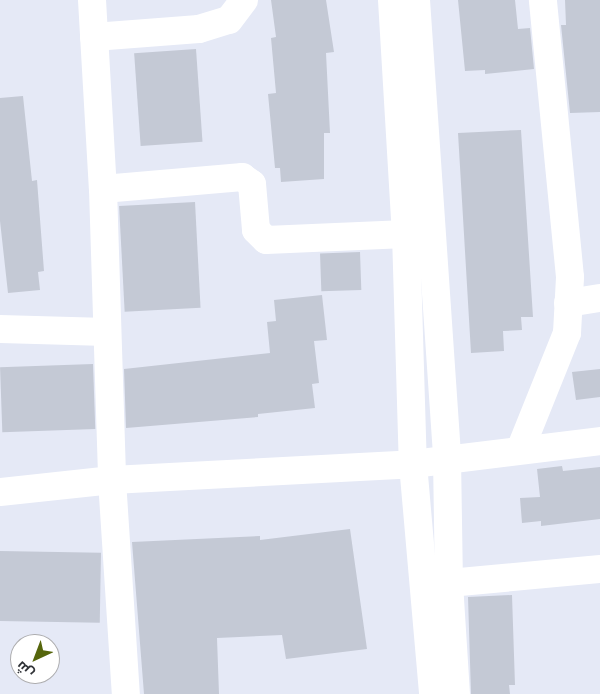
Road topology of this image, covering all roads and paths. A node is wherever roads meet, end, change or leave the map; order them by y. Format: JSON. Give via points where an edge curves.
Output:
{"nodes":[{"id":1,"x":92,"y":0,"type":"edge"},
{"id":2,"x":244,"y":0,"type":"edge"},
{"id":3,"x":392,"y":0,"type":"edge"},
{"id":4,"x":416,"y":0,"type":"edge"},
{"id":5,"x":542,"y":0,"type":"edge"},
{"id":6,"x":94,"y":37,"type":"junction"},
{"id":7,"x":103,"y":189,"type":"junction"},
{"id":8,"x":406,"y":234,"type":"junction"},
{"id":9,"x":600,"y":298,"type":"edge"},
{"id":10,"x":568,"y":303,"type":"junction"},
{"id":11,"x":0,"y":329,"type":"edge"},
{"id":12,"x":107,"y":332,"type":"junction"},
{"id":13,"x":600,"y":441,"type":"edge"},
{"id":14,"x":520,"y":450,"type":"junction"},
{"id":15,"x":447,"y":458,"type":"junction"},
{"id":16,"x":413,"y":464,"type":"junction"},
{"id":17,"x":112,"y":480,"type":"junction"},
{"id":18,"x":0,"y":492,"type":"edge"},
{"id":19,"x":600,"y":570,"type":"edge"},
{"id":20,"x":449,"y":583,"type":"junction"},
{"id":21,"x":126,"y":694,"type":"edge"},
{"id":22,"x":433,"y":694,"type":"edge"},
{"id":23,"x":456,"y":694,"type":"edge"}],
"edges":[{"from":1,"to":6,"type":"street"},
{"from":2,"to":6,"type":"street","via":[[229,20],[199,29]]},
{"from":3,"to":8,"type":"street"},
{"from":4,"to":15,"type":"street"},
{"from":5,"to":10,"type":"street","via":[[570,277]]},
{"from":6,"to":7,"type":"street"},
{"from":7,"to":8,"type":"street","via":[[242,177],[252,184],[256,230],[266,240]]},
{"from":7,"to":12,"type":"street"},
{"from":8,"to":16,"type":"street"},
{"from":9,"to":10,"type":"street"},
{"from":10,"to":14,"type":"street","via":[[567,333]]},
{"from":11,"to":12,"type":"street"},
{"from":12,"to":17,"type":"street"},
{"from":13,"to":14,"type":"street"},
{"from":14,"to":15,"type":"street"},
{"from":15,"to":16,"type":"street"},
{"from":15,"to":20,"type":"street"},
{"from":16,"to":17,"type":"street"},
{"from":16,"to":22,"type":"street"},
{"from":17,"to":18,"type":"street"},
{"from":17,"to":21,"type":"street"},
{"from":19,"to":20,"type":"street"},
{"from":20,"to":23,"type":"street"}]}
